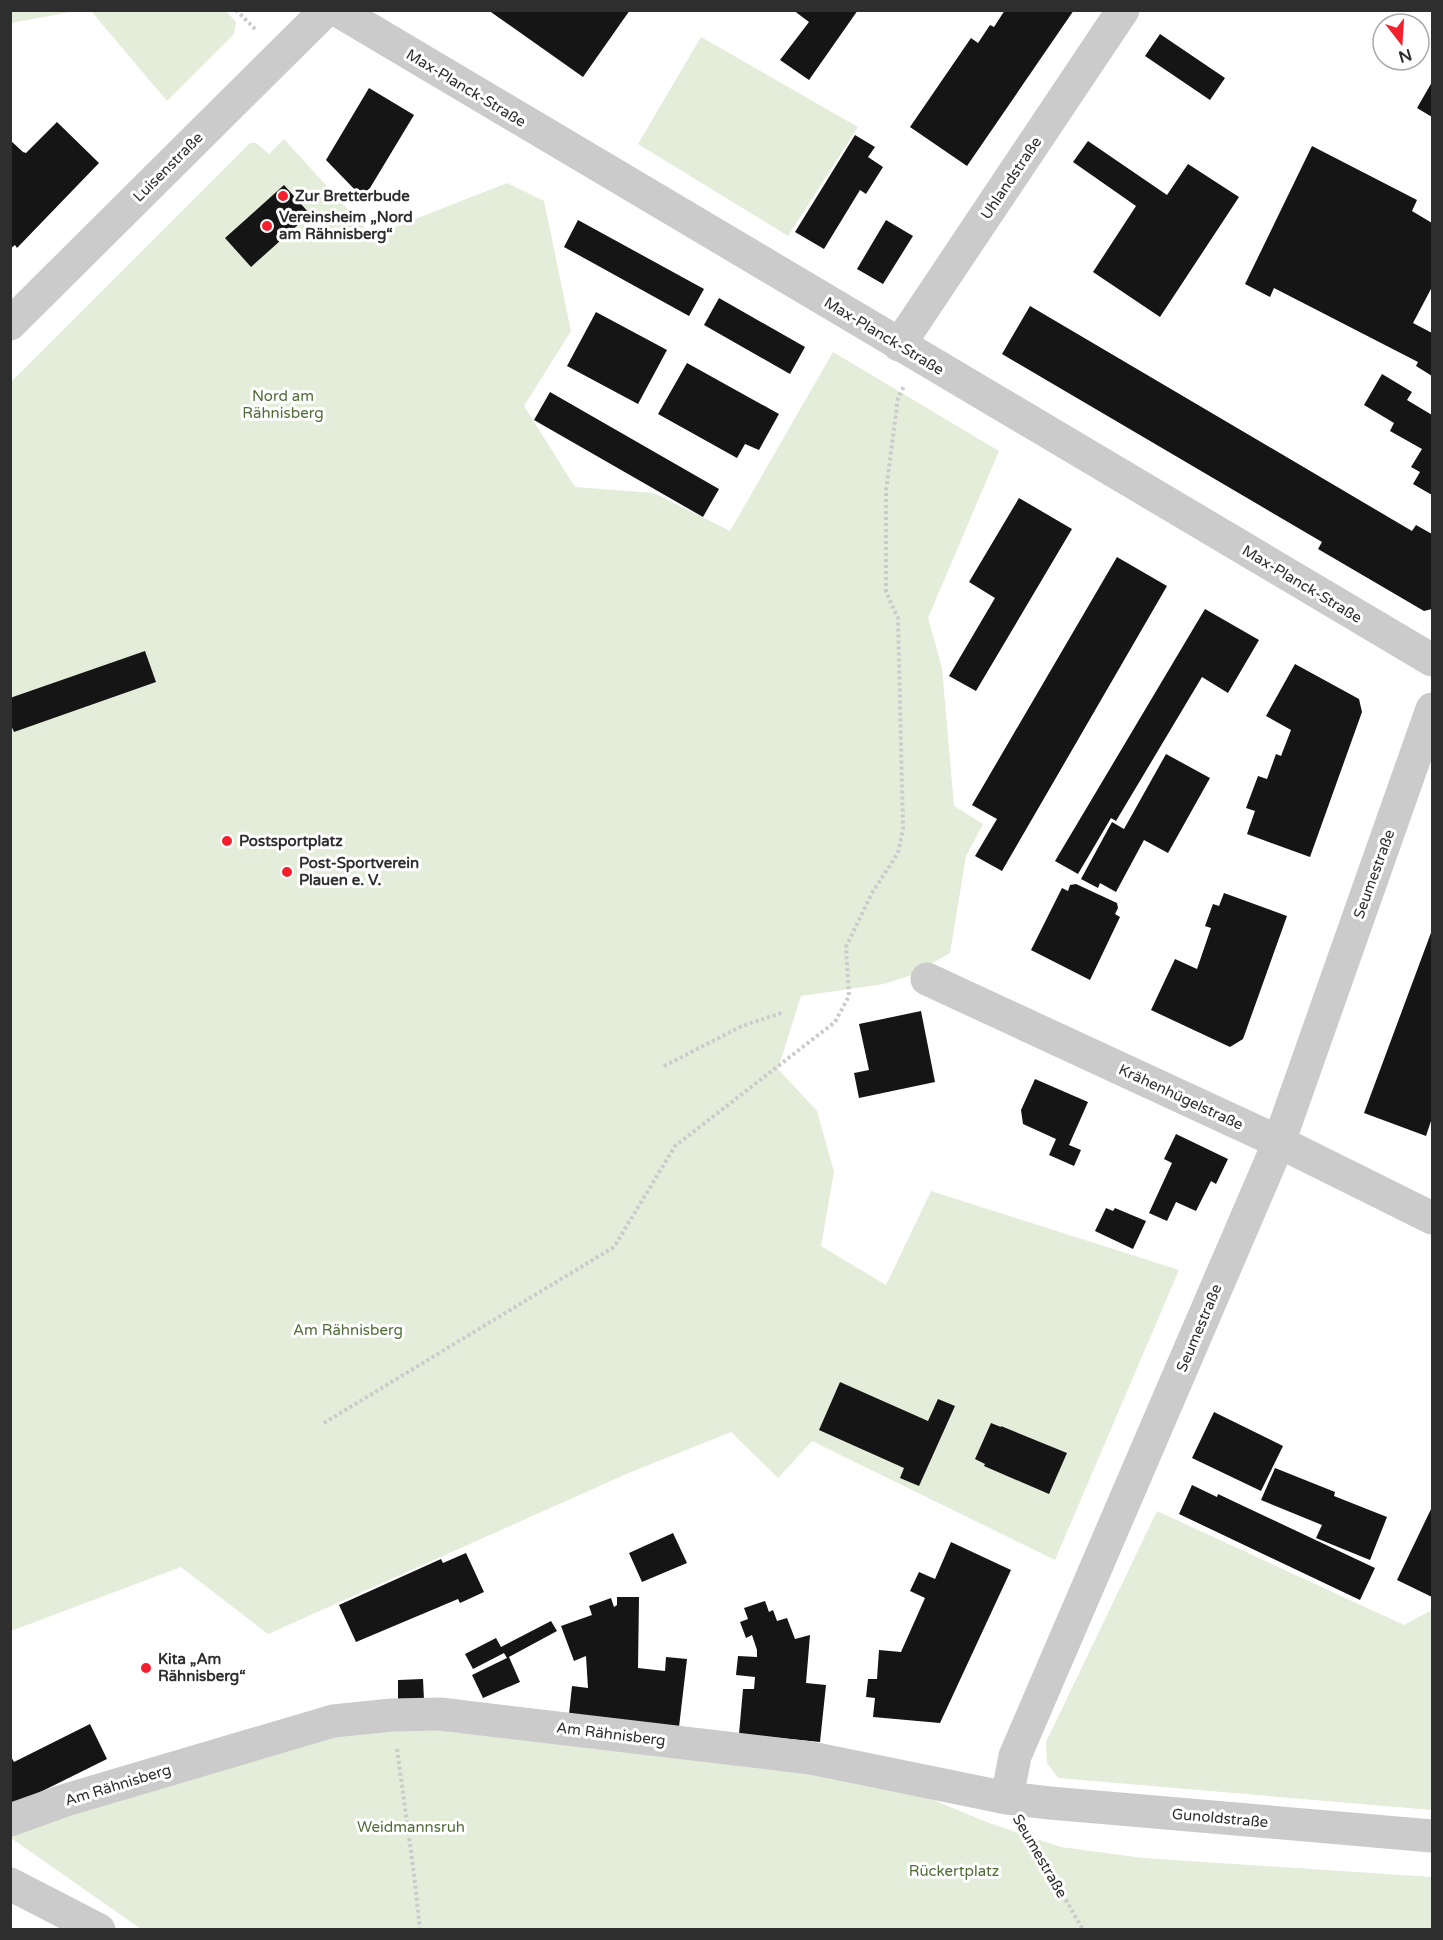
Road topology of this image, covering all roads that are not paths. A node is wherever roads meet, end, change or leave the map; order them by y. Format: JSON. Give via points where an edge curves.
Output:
{"nodes":[{"id":1,"x":326,"y":10,"type":"edge"},
{"id":2,"x":337,"y":10,"type":"edge"},
{"id":3,"x":1123,"y":10,"type":"edge"},
{"id":4,"x":10,"y":324,"type":"edge"},
{"id":5,"x":909,"y":351,"type":"junction"},
{"id":6,"x":1432,"y":660,"type":"edge"},
{"id":7,"x":1432,"y":709,"type":"edge"},
{"id":8,"x":927,"y":979,"type":"dead end"},
{"id":9,"x":1279,"y":1142,"type":"junction"},
{"id":10,"x":1432,"y":1218,"type":"edge"},
{"id":11,"x":1007,"y":1798,"type":"junction"},
{"id":12,"x":10,"y":1820,"type":"edge"},
{"id":13,"x":1432,"y":1836,"type":"edge"},
{"id":14,"x":10,"y":1884,"type":"edge"},
{"id":15,"x":99,"y":1929,"type":"edge"}],
"edges":[{"from":1,"to":4,"type":"street","name":"Luisenstraße"},
{"from":2,"to":5,"type":"street","name":"Max-Planck-Straße"},
{"from":3,"to":5,"type":"street","name":"Uhlandstraße"},
{"from":5,"to":6,"type":"street","name":"Max-Planck-Straße"},
{"from":7,"to":9,"type":"street","name":"Seumestraße"},
{"from":8,"to":9,"type":"street","name":"Krähenhügelstraße"},
{"from":9,"to":10,"type":"street","name":"Krähenhügelstraße"},
{"from":9,"to":11,"type":"street","name":"Seumestraße","via":[[1015,1756]]},
{"from":11,"to":12,"type":"street","name":"Am Rähnisberg","via":[[811,1758],[440,1714],[392,1715],[333,1721]]},
{"from":11,"to":13,"type":"street","name":"Gunoldstraße"},
{"from":14,"to":15,"type":"street"}]}
